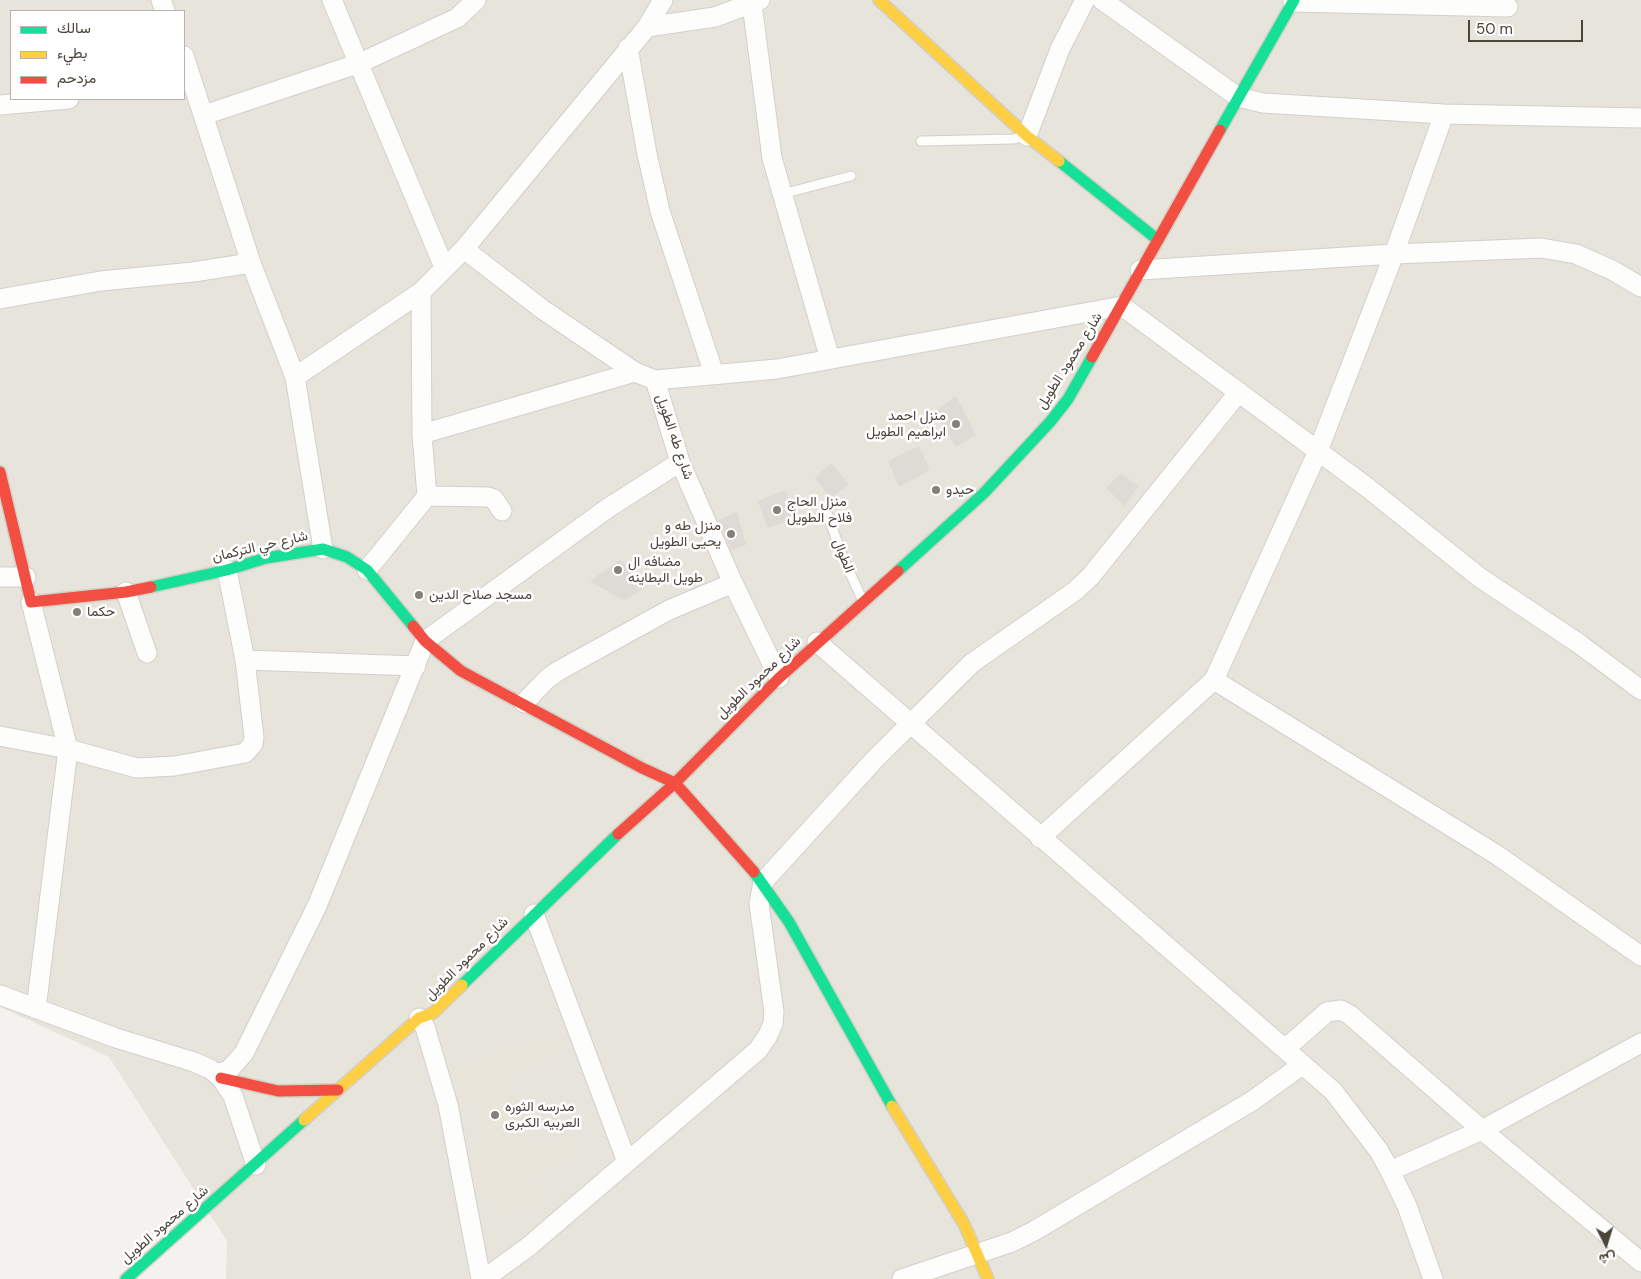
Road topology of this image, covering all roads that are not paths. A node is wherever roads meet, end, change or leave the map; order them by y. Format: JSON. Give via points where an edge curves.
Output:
{"nodes":[{"id":1,"x":332,"y":0,"type":"edge"},
{"id":2,"x":476,"y":0,"type":"edge"},
{"id":3,"x":663,"y":0,"type":"edge"},
{"id":4,"x":879,"y":0,"type":"edge"},
{"id":5,"x":1085,"y":0,"type":"edge"},
{"id":6,"x":1102,"y":0,"type":"edge"},
{"id":7,"x":1293,"y":1,"type":"edge"},
{"id":8,"x":756,"y":2,"type":"edge"},
{"id":9,"x":1508,"y":7,"type":"dead end"},
{"id":10,"x":647,"y":27,"type":"junction"},
{"id":11,"x":628,"y":48,"type":"junction"},
{"id":12,"x":185,"y":62,"type":"edge"},
{"id":13,"x":360,"y":63,"type":"junction"},
{"id":14,"x":189,"y":87,"type":"edge"},
{"id":15,"x":1238,"y":96,"type":"junction"},
{"id":16,"x":59,"y":100,"type":"edge"},
{"id":17,"x":0,"y":106,"type":"edge"},
{"id":18,"x":1444,"y":114,"type":"junction"},
{"id":19,"x":204,"y":115,"type":"junction"},
{"id":20,"x":1641,"y":118,"type":"edge"},
{"id":21,"x":1027,"y":136,"type":"junction"},
{"id":22,"x":921,"y":141,"type":"dead end"},
{"id":23,"x":852,"y":176,"type":"dead end"},
{"id":24,"x":781,"y":194,"type":"junction"},
{"id":25,"x":1158,"y":240,"type":"junction"},
{"id":26,"x":464,"y":249,"type":"junction"},
{"id":27,"x":1394,"y":254,"type":"junction"},
{"id":28,"x":251,"y":263,"type":"junction"},
{"id":29,"x":444,"y":267,"type":"junction"},
{"id":30,"x":1140,"y":270,"type":"junction"},
{"id":31,"x":1641,"y":286,"type":"edge"},
{"id":32,"x":421,"y":292,"type":"junction"},
{"id":33,"x":0,"y":300,"type":"edge"},
{"id":34,"x":1122,"y":306,"type":"junction"},
{"id":35,"x":830,"y":359,"type":"junction"},
{"id":36,"x":635,"y":372,"type":"junction"},
{"id":37,"x":714,"y":374,"type":"junction"},
{"id":38,"x":295,"y":377,"type":"junction"},
{"id":39,"x":655,"y":380,"type":"junction"},
{"id":40,"x":1238,"y":392,"type":"junction"},
{"id":41,"x":422,"y":434,"type":"junction"},
{"id":42,"x":1318,"y":451,"type":"junction"},
{"id":43,"x":680,"y":462,"type":"junction"},
{"id":44,"x":0,"y":472,"type":"edge"},
{"id":45,"x":427,"y":496,"type":"junction"},
{"id":46,"x":825,"y":508,"type":"dead end"},
{"id":47,"x":502,"y":511,"type":"dead end"},
{"id":48,"x":323,"y":549,"type":"junction"},
{"id":49,"x":227,"y":570,"type":"junction"},
{"id":50,"x":367,"y":570,"type":"junction"},
{"id":51,"x":0,"y":577,"type":"edge"},
{"id":52,"x":26,"y":577,"type":"junction"},
{"id":53,"x":733,"y":583,"type":"junction"},
{"id":54,"x":126,"y":592,"type":"junction"},
{"id":55,"x":31,"y":602,"type":"junction"},
{"id":56,"x":863,"y":602,"type":"junction"},
{"id":57,"x":425,"y":641,"type":"junction"},
{"id":58,"x":818,"y":642,"type":"junction"},
{"id":59,"x":147,"y":653,"type":"dead end"},
{"id":60,"x":245,"y":660,"type":"junction"},
{"id":61,"x":416,"y":666,"type":"junction"},
{"id":62,"x":779,"y":678,"type":"junction"},
{"id":63,"x":1214,"y":680,"type":"junction"},
{"id":64,"x":1641,"y":690,"type":"edge"},
{"id":65,"x":524,"y":703,"type":"junction"},
{"id":66,"x":911,"y":724,"type":"junction"},
{"id":67,"x":0,"y":736,"type":"edge"},
{"id":68,"x":68,"y":749,"type":"junction"},
{"id":69,"x":674,"y":783,"type":"junction"},
{"id":70,"x":1040,"y":838,"type":"junction"},
{"id":71,"x":763,"y":882,"type":"junction"},
{"id":72,"x":534,"y":914,"type":"junction"},
{"id":73,"x":1641,"y":956,"type":"edge"},
{"id":74,"x":0,"y":995,"type":"edge"},
{"id":75,"x":36,"y":1009,"type":"junction"},
{"id":76,"x":422,"y":1025,"type":"junction"},
{"id":77,"x":1641,"y":1043,"type":"edge"},
{"id":78,"x":1284,"y":1049,"type":"junction"},
{"id":79,"x":1302,"y":1065,"type":"junction"},
{"id":80,"x":219,"y":1076,"type":"junction"},
{"id":81,"x":338,"y":1090,"type":"junction"},
{"id":82,"x":1482,"y":1130,"type":"junction"},
{"id":83,"x":627,"y":1162,"type":"junction"},
{"id":84,"x":1390,"y":1171,"type":"junction"},
{"id":85,"x":255,"y":1173,"type":"junction"},
{"id":86,"x":978,"y":1254,"type":"junction"},
{"id":87,"x":1641,"y":1262,"type":"edge"},
{"id":88,"x":126,"y":1279,"type":"edge"},
{"id":89,"x":482,"y":1279,"type":"edge"},
{"id":90,"x":902,"y":1279,"type":"edge"},
{"id":91,"x":988,"y":1279,"type":"edge"},
{"id":92,"x":1433,"y":1279,"type":"edge"}],
"edges":[{"from":1,"to":13,"type":"street"},
{"from":2,"to":13,"type":"street","via":[[457,18]]},
{"from":3,"to":10,"type":"street"},
{"from":4,"to":21,"type":"street"},
{"from":5,"to":21,"type":"street","via":[[1060,49]]},
{"from":6,"to":15,"type":"street"},
{"from":7,"to":9,"type":"street"},
{"from":7,"to":15,"type":"street","name":"شارع محمود الطويل"},
{"from":8,"to":10,"type":"street","via":[[695,22]]},
{"from":8,"to":24,"type":"street","via":[[768,138]]},
{"from":10,"to":11,"type":"street"},
{"from":11,"to":26,"type":"street"},
{"from":11,"to":37,"type":"street","via":[[660,211]]},
{"from":12,"to":14,"type":"street"},
{"from":13,"to":19,"type":"street"},
{"from":13,"to":29,"type":"street"},
{"from":14,"to":19,"type":"street"},
{"from":15,"to":18,"type":"street","via":[[1263,103]]},
{"from":15,"to":25,"type":"street","name":"شارع محمود الطويل"},
{"from":16,"to":17,"type":"street"},
{"from":18,"to":20,"type":"street"},
{"from":18,"to":27,"type":"street"},
{"from":19,"to":28,"type":"street"},
{"from":21,"to":22,"type":"lane"},
{"from":21,"to":25,"type":"street"},
{"from":23,"to":24,"type":"lane"},
{"from":24,"to":35,"type":"street"},
{"from":25,"to":30,"type":"street","name":"شارع محمود الطويل"},
{"from":26,"to":29,"type":"street"},
{"from":26,"to":36,"type":"street","name":"شارع طه الطويل","via":[[542,309]]},
{"from":27,"to":30,"type":"street"},
{"from":27,"to":31,"type":"street","via":[[1542,248],[1576,254]]},
{"from":27,"to":42,"type":"street"},
{"from":28,"to":33,"type":"street","via":[[101,281]]},
{"from":28,"to":38,"type":"street"},
{"from":29,"to":32,"type":"street"},
{"from":30,"to":34,"type":"street","name":"شارع محمود الطويل"},
{"from":32,"to":38,"type":"street"},
{"from":32,"to":41,"type":"street"},
{"from":34,"to":35,"type":"street"},
{"from":34,"to":40,"type":"street"},
{"from":34,"to":56,"type":"street","name":"شارع محمود الطويل","via":[[1068,399],[1050,422],[984,493]]},
{"from":35,"to":37,"type":"street","via":[[777,370]]},
{"from":36,"to":39,"type":"street","name":"شارع طه الطويل"},
{"from":36,"to":41,"type":"street"},
{"from":37,"to":39,"type":"street"},
{"from":38,"to":48,"type":"street"},
{"from":39,"to":43,"type":"street","name":"شارع طه الطويل"},
{"from":40,"to":42,"type":"street"},
{"from":40,"to":66,"type":"street","via":[[1082,586],[972,663]]},
{"from":41,"to":45,"type":"street"},
{"from":42,"to":63,"type":"street"},
{"from":42,"to":64,"type":"street","via":[[1479,578],[1571,638]]},
{"from":43,"to":53,"type":"street","name":"شارع طه الطويل"},
{"from":43,"to":57,"type":"street","via":[[608,508]]},
{"from":44,"to":52,"type":"street"},
{"from":45,"to":47,"type":"street","via":[[488,497],[494,499]]},
{"from":45,"to":50,"type":"street"},
{"from":46,"to":56,"type":"lane","name":"الطوال"},
{"from":48,"to":49,"type":"street","name":"شارع حي التركمان","via":[[266,558]]},
{"from":48,"to":50,"type":"street","name":"شارع حي التركمان","via":[[347,557]]},
{"from":49,"to":54,"type":"street","name":"شارع حي التركمان"},
{"from":49,"to":60,"type":"street"},
{"from":50,"to":57,"type":"street","name":"شارع حي التركمان"},
{"from":51,"to":52,"type":"street"},
{"from":52,"to":55,"type":"street"},
{"from":53,"to":62,"type":"street","name":"شارع طه الطويل"},
{"from":53,"to":65,"type":"street","via":[[669,610],[558,671]]},
{"from":54,"to":55,"type":"street","name":"شارع حي التركمان"},
{"from":54,"to":59,"type":"street"},
{"from":55,"to":68,"type":"street"},
{"from":56,"to":58,"type":"street","name":"شارع محمود الطويل"},
{"from":57,"to":61,"type":"street"},
{"from":57,"to":65,"type":"street","name":"شارع حي التركمان","via":[[461,671]]},
{"from":58,"to":62,"type":"street","name":"شارع محمود الطويل"},
{"from":58,"to":66,"type":"street"},
{"from":60,"to":61,"type":"street"},
{"from":60,"to":68,"type":"street","via":[[254,738],[245,753],[175,766],[137,768]]},
{"from":61,"to":80,"type":"street","via":[[317,906],[244,1053]]},
{"from":62,"to":69,"type":"street","name":"شارع محمود الطويل"},
{"from":63,"to":70,"type":"street"},
{"from":63,"to":73,"type":"street","via":[[1497,855]]},
{"from":65,"to":69,"type":"street","name":"شارع حي التركمان"},
{"from":66,"to":70,"type":"street"},
{"from":66,"to":71,"type":"street"},
{"from":67,"to":68,"type":"street"},
{"from":68,"to":75,"type":"street"},
{"from":69,"to":71,"type":"street"},
{"from":69,"to":72,"type":"street","name":"شارع محمود الطويل"},
{"from":70,"to":78,"type":"street","via":[[1116,900]]},
{"from":71,"to":83,"type":"street","via":[[759,904],[774,1012],[768,1037],[745,1062]]},
{"from":71,"to":86,"type":"street","via":[[964,1224]]},
{"from":72,"to":76,"type":"street","name":"شارع محمود الطويل"},
{"from":72,"to":83,"type":"street"},
{"from":74,"to":75,"type":"street"},
{"from":75,"to":80,"type":"street","via":[[194,1062]]},
{"from":76,"to":81,"type":"street","name":"شارع محمود الطويل"},
{"from":76,"to":89,"type":"street","via":[[453,1124]]},
{"from":77,"to":82,"type":"street"},
{"from":78,"to":79,"type":"street"},
{"from":78,"to":82,"type":"street","via":[[1327,1012],[1341,1010],[1362,1023]]},
{"from":79,"to":84,"type":"street","via":[[1333,1091]]},
{"from":79,"to":86,"type":"street","via":[[1252,1102],[1034,1231]]},
{"from":80,"to":81,"type":"street","via":[[278,1091]]},
{"from":80,"to":85,"type":"street","via":[[240,1113]]},
{"from":81,"to":85,"type":"street","name":"شارع محمود الطويل"},
{"from":82,"to":84,"type":"street"},
{"from":82,"to":87,"type":"street"},
{"from":83,"to":89,"type":"street","via":[[528,1246]]},
{"from":84,"to":92,"type":"street"},
{"from":85,"to":88,"type":"street","name":"شارع محمود الطويل"},
{"from":86,"to":90,"type":"street"},
{"from":86,"to":91,"type":"street"}]}
